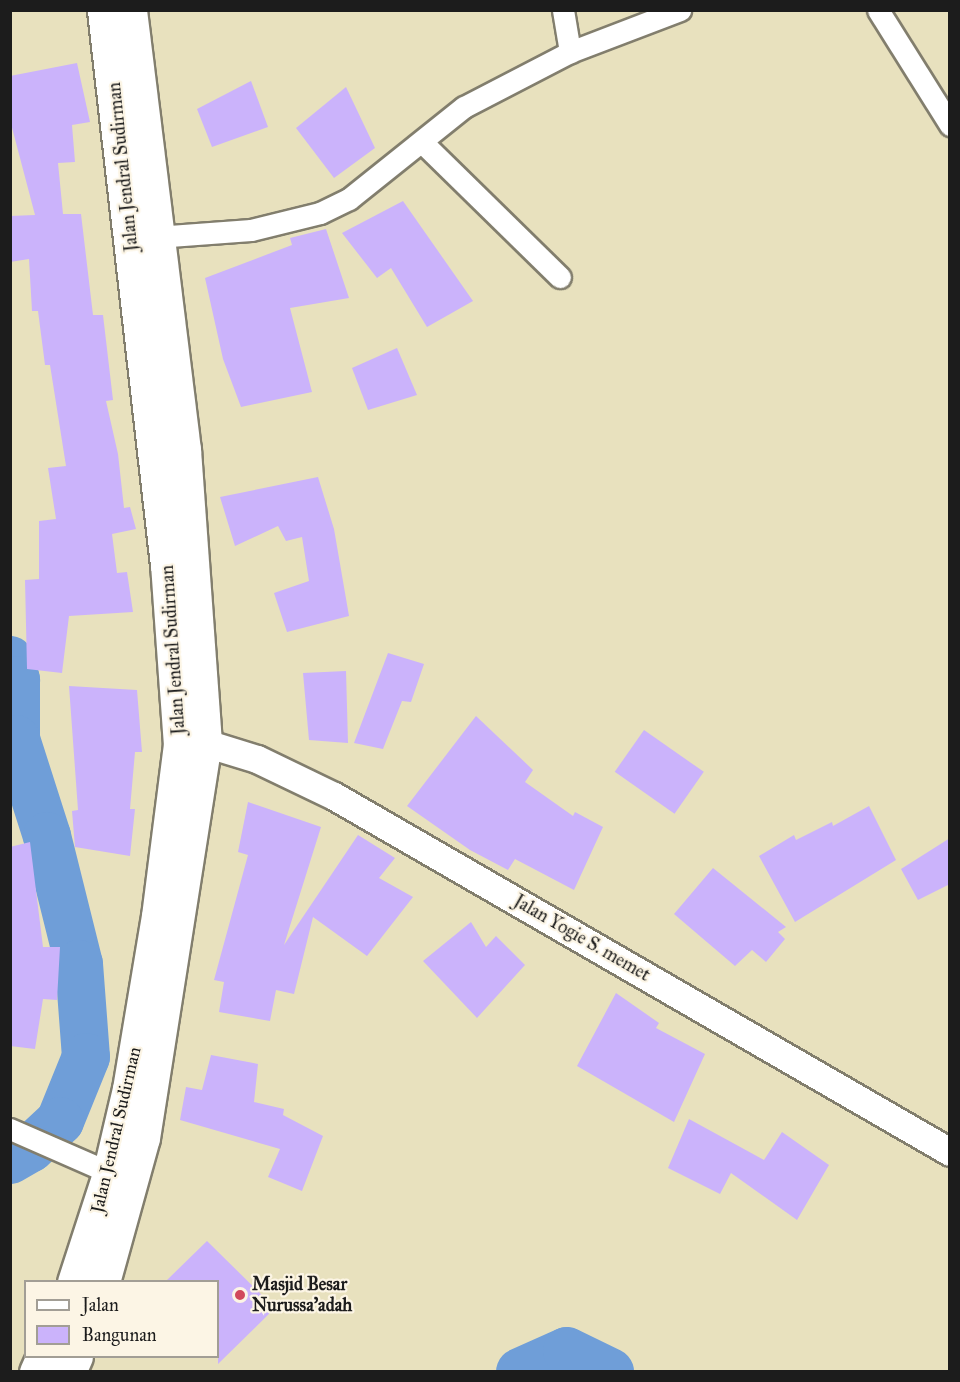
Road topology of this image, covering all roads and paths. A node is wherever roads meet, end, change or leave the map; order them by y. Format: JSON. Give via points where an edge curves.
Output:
{"nodes":[{"id":1,"x":104,"y":10,"type":"edge"},
{"id":2,"x":130,"y":10,"type":"edge"},
{"id":3,"x":563,"y":10,"type":"edge"},
{"id":4,"x":680,"y":10,"type":"edge"},
{"id":5,"x":878,"y":10,"type":"edge"},
{"id":6,"x":570,"y":52,"type":"junction"},
{"id":7,"x":950,"y":125,"type":"edge"},
{"id":8,"x":422,"y":142,"type":"junction"},
{"id":9,"x":156,"y":237,"type":"junction"},
{"id":10,"x":560,"y":277,"type":"dead end"},
{"id":11,"x":193,"y":744,"type":"junction"},
{"id":12,"x":15,"y":1130,"type":"edge"},
{"id":13,"x":950,"y":1152,"type":"edge"},
{"id":14,"x":121,"y":1178,"type":"junction"},
{"id":15,"x":74,"y":1280,"type":"edge"},
{"id":16,"x":103,"y":1280,"type":"edge"},
{"id":17,"x":70,"y":1358,"type":"edge"},
{"id":18,"x":48,"y":1365,"type":"edge"}],
"edges":[{"from":1,"to":11,"type":"highway","name":"Jalan Jendral Sudirman","via":[[167,565]]},
{"from":2,"to":9,"type":"highway","name":"Jalan Jendral Sudirman"},
{"from":3,"to":6,"type":"street"},
{"from":4,"to":6,"type":"street"},
{"from":5,"to":7,"type":"street"},
{"from":6,"to":8,"type":"street","via":[[464,107]]},
{"from":8,"to":9,"type":"street","via":[[349,200],[320,213],[251,230]]},
{"from":8,"to":10,"type":"street"},
{"from":9,"to":11,"type":"highway","name":"Jalan Jendral Sudirman","via":[[184,450]]},
{"from":11,"to":13,"type":"street","name":"Jalan Yogie S. memet","via":[[257,759],[334,796]]},
{"from":11,"to":14,"type":"highway","name":"Jalan Jendral Sudirman","via":[[165,1017]]},
{"from":12,"to":14,"type":"street"},
{"from":14,"to":15,"type":"highway","name":"Jalan Jendral Sudirman"},
{"from":14,"to":16,"type":"highway","name":"Jalan Jendral Sudirman"},
{"from":17,"to":18,"type":"highway"}]}
